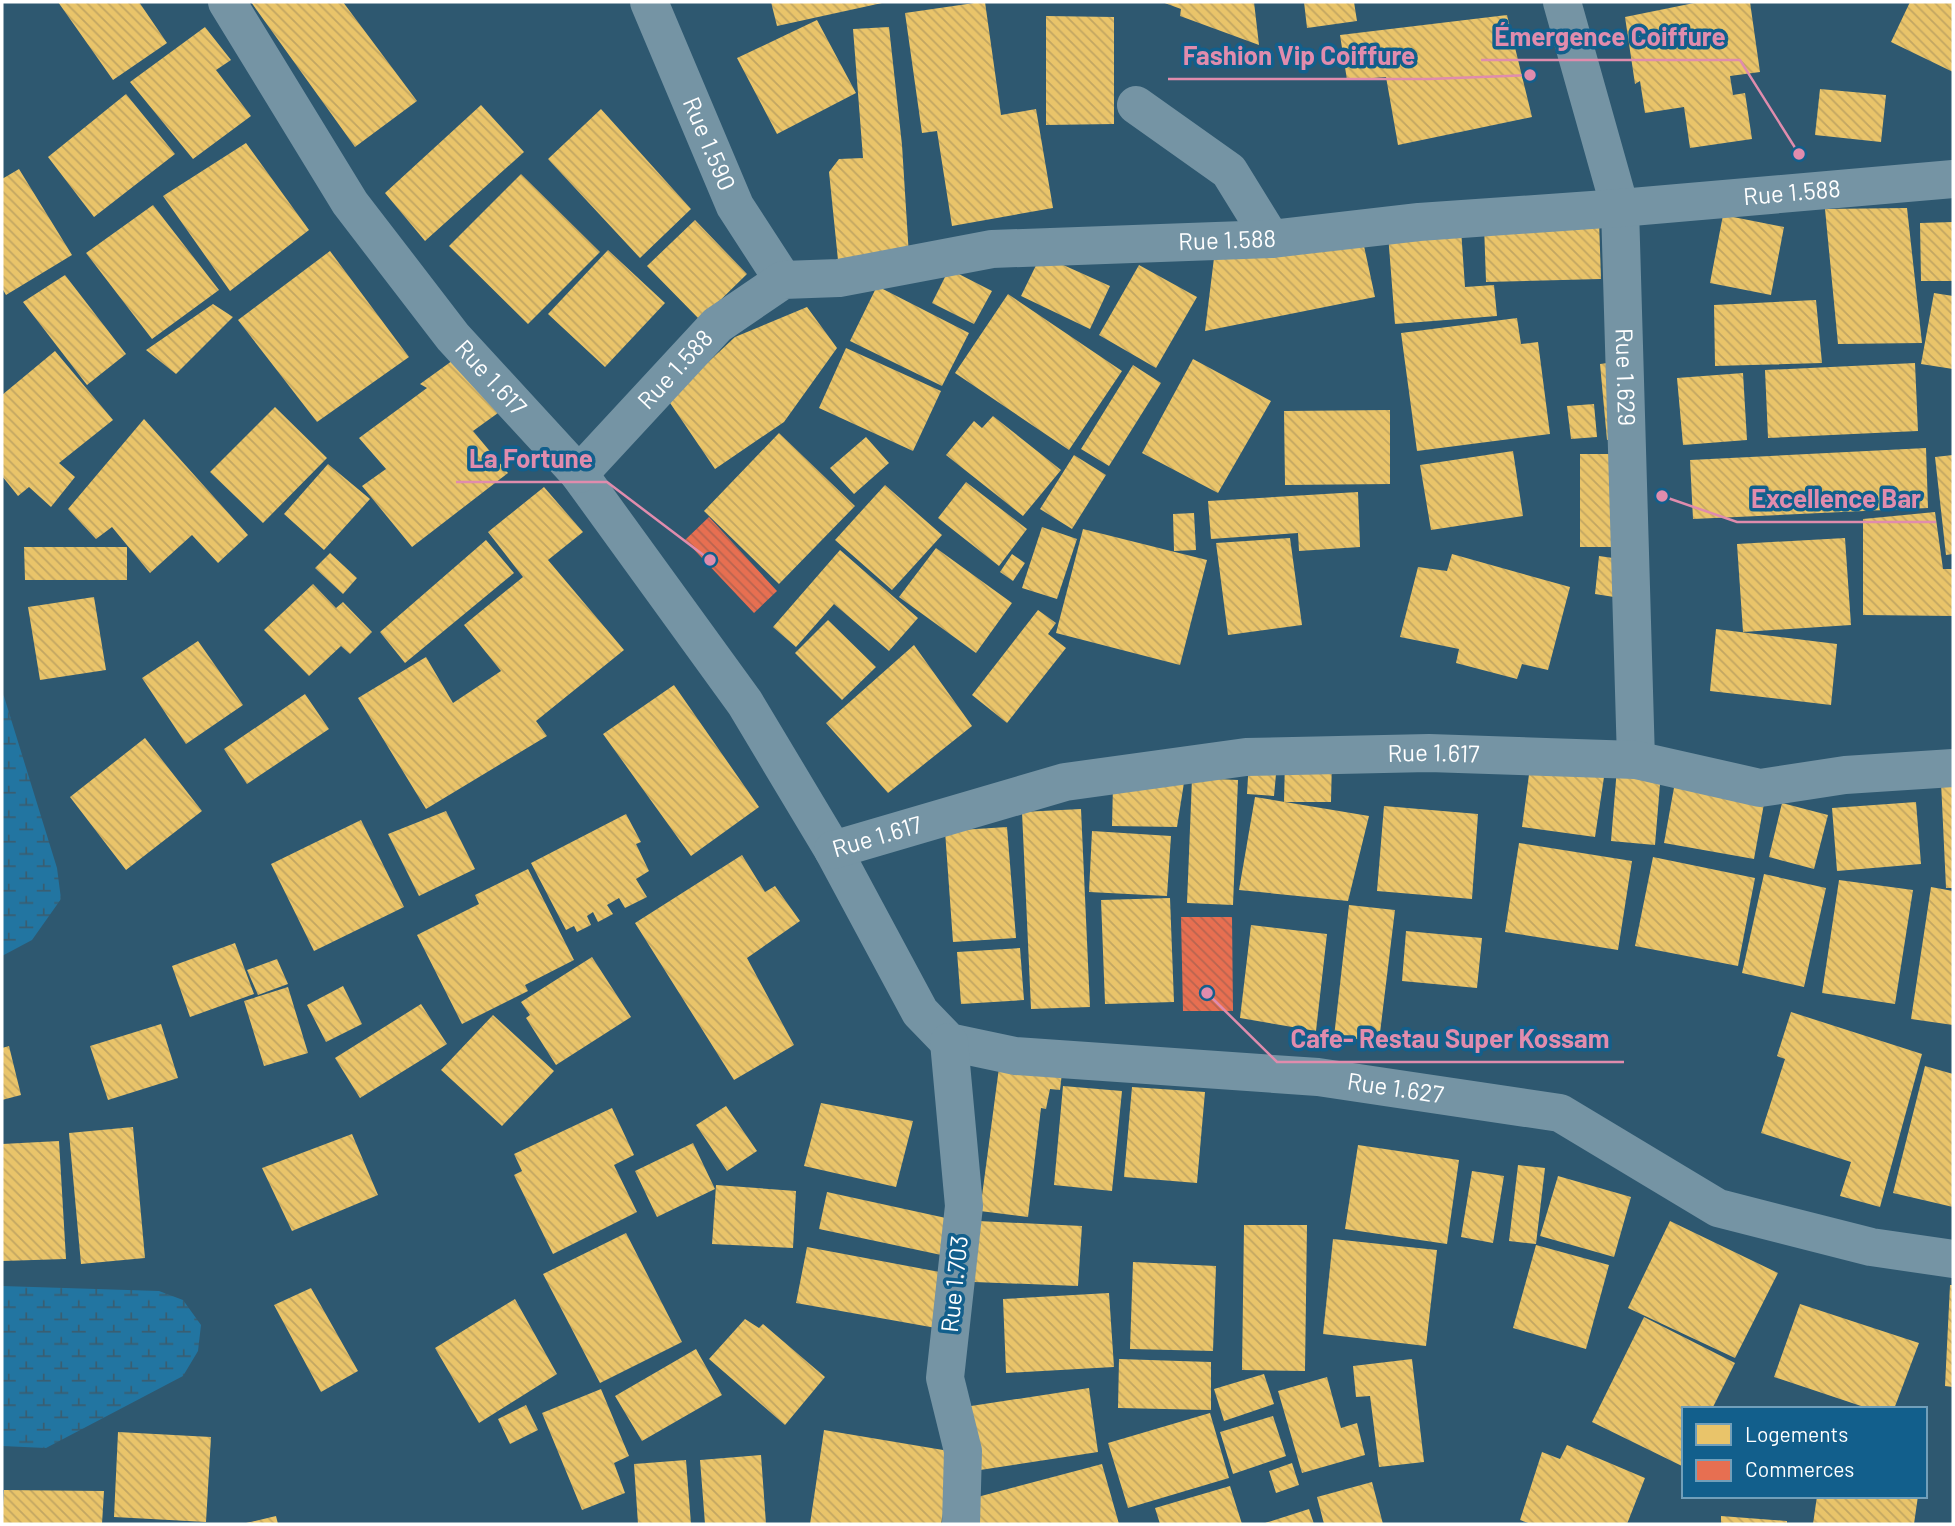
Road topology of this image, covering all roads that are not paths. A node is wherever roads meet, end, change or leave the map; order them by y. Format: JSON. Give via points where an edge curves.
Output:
{"nodes":[{"id":1,"x":226,"y":2,"type":"edge"},
{"id":2,"x":649,"y":2,"type":"edge"},
{"id":3,"x":1562,"y":2,"type":"edge"},
{"id":4,"x":1136,"y":105,"type":"dead end"},
{"id":5,"x":1953,"y":179,"type":"edge"},
{"id":6,"x":1620,"y":208,"type":"junction"},
{"id":7,"x":1271,"y":239,"type":"junction"},
{"id":8,"x":783,"y":279,"type":"junction"},
{"id":9,"x":579,"y":474,"type":"junction"},
{"id":10,"x":1636,"y":760,"type":"junction"},
{"id":11,"x":1953,"y":768,"type":"edge"},
{"id":12,"x":833,"y":850,"type":"junction"},
{"id":13,"x":949,"y":1042,"type":"junction"},
{"id":14,"x":1953,"y":1259,"type":"edge"},
{"id":15,"x":961,"y":1524,"type":"edge"}],
"edges":[{"from":1,"to":9,"type":"street","name":"Rue 1.617","via":[[350,202],[453,337]]},
{"from":2,"to":8,"type":"street","name":"Rue 1.590","via":[[735,206]]},
{"from":3,"to":6,"type":"street","name":"Rue 1.629"},
{"from":4,"to":7,"type":"street","via":[[1229,171]]},
{"from":5,"to":6,"type":"street","name":"Rue 1.588"},
{"from":6,"to":7,"type":"street","name":"Rue 1.588","via":[[1419,222]]},
{"from":6,"to":10,"type":"street","name":"Rue 1.629"},
{"from":7,"to":8,"type":"street","name":"Rue 1.588","via":[[992,249],[839,278]]},
{"from":8,"to":9,"type":"street","name":"Rue 1.588","via":[[717,325]]},
{"from":9,"to":12,"type":"street","name":"Rue 1.617","via":[[745,703]]},
{"from":10,"to":11,"type":"street","name":"Rue 1.617","via":[[1760,788],[1845,775]]},
{"from":10,"to":12,"type":"street","name":"Rue 1.617","via":[[1429,753],[1246,757],[1065,782]]},
{"from":12,"to":13,"type":"street","via":[[920,1013]]},
{"from":13,"to":14,"type":"street","name":"Rue 1.627","via":[[1015,1056],[1318,1077],[1560,1113],[1718,1208],[1871,1247]]},
{"from":13,"to":15,"type":"street","name":"Rue 1.703","via":[[964,1206],[946,1378],[963,1451]]}]}
